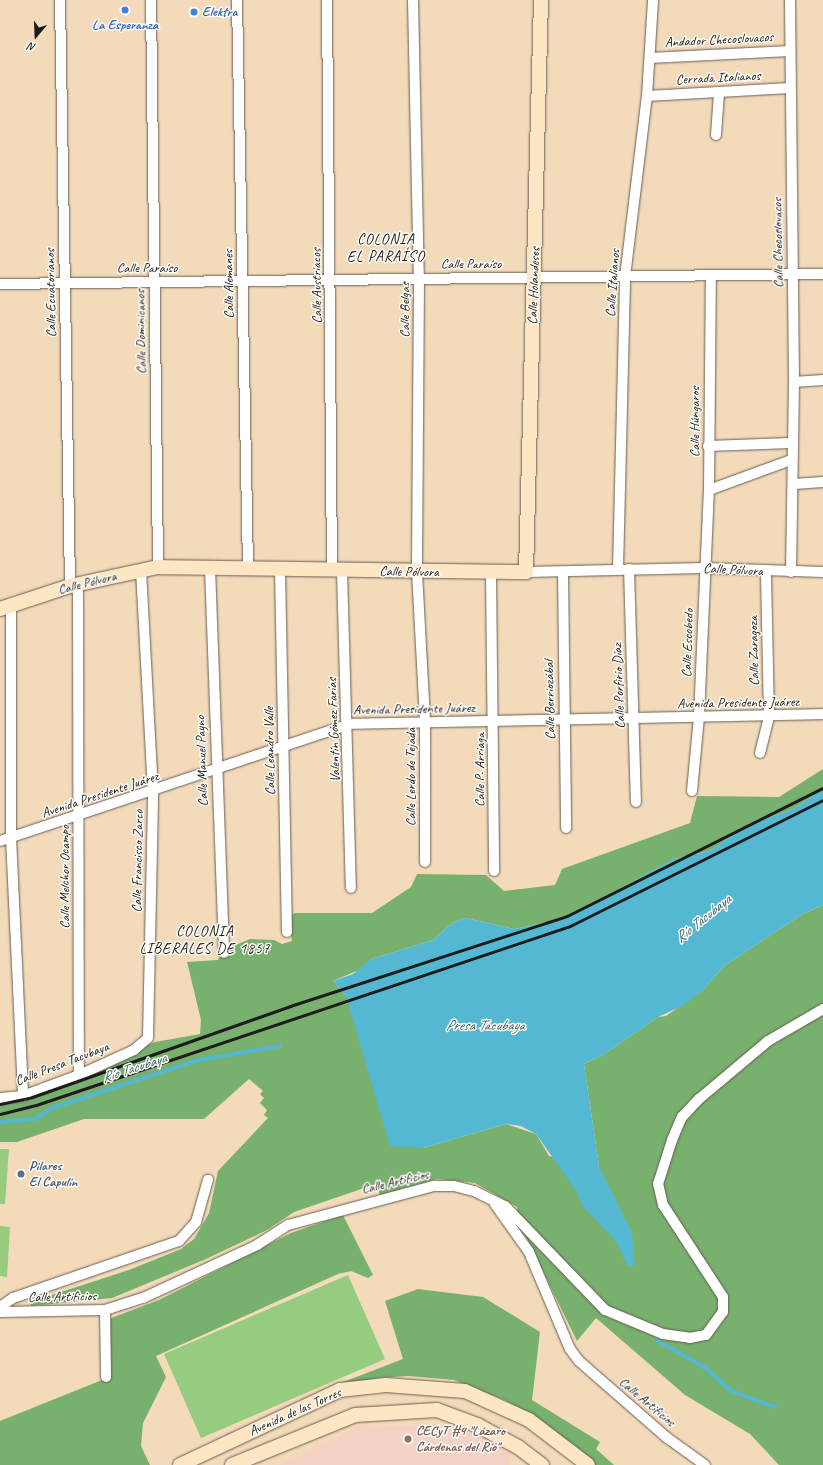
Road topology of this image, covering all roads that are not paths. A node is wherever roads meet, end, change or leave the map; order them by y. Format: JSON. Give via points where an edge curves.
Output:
{"nodes":[{"id":1,"x":60,"y":0,"type":"edge"},
{"id":2,"x":151,"y":0,"type":"edge"},
{"id":3,"x":238,"y":0,"type":"edge"},
{"id":4,"x":326,"y":0,"type":"edge"},
{"id":5,"x":413,"y":0,"type":"edge"},
{"id":6,"x":541,"y":0,"type":"edge"},
{"id":7,"x":653,"y":0,"type":"edge"},
{"id":8,"x":790,"y":0,"type":"edge"},
{"id":9,"x":790,"y":51,"type":"junction"},
{"id":10,"x":650,"y":58,"type":"junction"},
{"id":11,"x":790,"y":88,"type":"junction"},
{"id":12,"x":719,"y":93,"type":"junction"},
{"id":13,"x":647,"y":96,"type":"junction"},
{"id":14,"x":716,"y":135,"type":"dead end"},
{"id":15,"x":823,"y":274,"type":"edge"},
{"id":16,"x":793,"y":275,"type":"junction"},
{"id":17,"x":626,"y":277,"type":"junction"},
{"id":18,"x":711,"y":277,"type":"junction"},
{"id":19,"x":419,"y":278,"type":"junction"},
{"id":20,"x":535,"y":278,"type":"junction"},
{"id":21,"x":332,"y":279,"type":"junction"},
{"id":22,"x":243,"y":281,"type":"junction"},
{"id":23,"x":155,"y":282,"type":"junction"},
{"id":24,"x":64,"y":283,"type":"junction"},
{"id":25,"x":0,"y":284,"type":"edge"},
{"id":26,"x":823,"y":380,"type":"edge"},
{"id":27,"x":794,"y":382,"type":"junction"},
{"id":28,"x":791,"y":443,"type":"junction"},
{"id":29,"x":708,"y":446,"type":"junction"},
{"id":30,"x":791,"y":460,"type":"junction"},
{"id":31,"x":823,"y":482,"type":"edge"},
{"id":32,"x":794,"y":484,"type":"junction"},
{"id":33,"x":709,"y":490,"type":"junction"},
{"id":34,"x":158,"y":567,"type":"junction"},
{"id":35,"x":210,"y":568,"type":"junction"},
{"id":36,"x":248,"y":568,"type":"junction"},
{"id":37,"x":705,"y":568,"type":"junction"},
{"id":38,"x":618,"y":569,"type":"junction"},
{"id":39,"x":629,"y":569,"type":"junction"},
{"id":40,"x":142,"y":570,"type":"junction"},
{"id":41,"x":280,"y":570,"type":"junction"},
{"id":42,"x":337,"y":571,"type":"junction"},
{"id":43,"x":766,"y":571,"type":"junction"},
{"id":44,"x":417,"y":572,"type":"junction"},
{"id":45,"x":526,"y":572,"type":"junction"},
{"id":46,"x":563,"y":572,"type":"junction"},
{"id":47,"x":791,"y":572,"type":"junction"},
{"id":48,"x":823,"y":572,"type":"edge"},
{"id":49,"x":491,"y":573,"type":"junction"},
{"id":50,"x":74,"y":585,"type":"junction"},
{"id":51,"x":6,"y":607,"type":"edge"},
{"id":52,"x":823,"y":714,"type":"edge"},
{"id":53,"x":699,"y":717,"type":"junction"},
{"id":54,"x":769,"y":717,"type":"junction"},
{"id":55,"x":564,"y":720,"type":"junction"},
{"id":56,"x":425,"y":721,"type":"junction"},
{"id":57,"x":634,"y":721,"type":"junction"},
{"id":58,"x":494,"y":722,"type":"junction"},
{"id":59,"x":349,"y":724,"type":"junction"},
{"id":60,"x":284,"y":746,"type":"junction"},
{"id":61,"x":760,"y":753,"type":"dead end"},
{"id":62,"x":216,"y":770,"type":"junction"},
{"id":63,"x":692,"y":791,"type":"dead end"},
{"id":64,"x":153,"y":792,"type":"junction"},
{"id":65,"x":636,"y":802,"type":"dead end"},
{"id":66,"x":79,"y":817,"type":"junction"},
{"id":67,"x":566,"y":828,"type":"dead end"},
{"id":68,"x":12,"y":838,"type":"junction"},
{"id":69,"x":0,"y":841,"type":"edge"},
{"id":70,"x":425,"y":862,"type":"dead end"},
{"id":71,"x":494,"y":871,"type":"dead end"},
{"id":72,"x":351,"y":888,"type":"dead end"},
{"id":73,"x":287,"y":932,"type":"dead end"},
{"id":74,"x":224,"y":953,"type":"dead end"},
{"id":75,"x":823,"y":1008,"type":"edge"},
{"id":76,"x":134,"y":1050,"type":"joint"},
{"id":77,"x":79,"y":1074,"type":"junction"},
{"id":78,"x":23,"y":1096,"type":"junction"},
{"id":79,"x":0,"y":1098,"type":"edge"},
{"id":80,"x":208,"y":1180,"type":"dead end"},
{"id":81,"x":490,"y":1198,"type":"junction"},
{"id":82,"x":0,"y":1307,"type":"edge"},
{"id":83,"x":105,"y":1310,"type":"junction"},
{"id":84,"x":0,"y":1312,"type":"edge"},
{"id":85,"x":106,"y":1377,"type":"dead end"},
{"id":86,"x":180,"y":1465,"type":"edge"},
{"id":87,"x":232,"y":1465,"type":"edge"},
{"id":88,"x":542,"y":1465,"type":"edge"},
{"id":89,"x":588,"y":1465,"type":"edge"},
{"id":90,"x":705,"y":1465,"type":"edge"}],
"edges":[{"from":1,"to":24,"type":"street","name":"Calle Ecuatorianos"},
{"from":2,"to":23,"type":"street","name":"Calle Dominicanos"},
{"from":3,"to":22,"type":"street","name":"Calle Alemanes"},
{"from":4,"to":21,"type":"street","name":"Calle Austriacos"},
{"from":5,"to":19,"type":"street","name":"Calle Belgas"},
{"from":6,"to":20,"type":"street","name":"Calle Holandeses"},
{"from":7,"to":10,"type":"street","name":"Calle Italianos"},
{"from":8,"to":9,"type":"street","name":"Calle Checoslovacos"},
{"from":9,"to":10,"type":"street","name":"Andador Checoslovacos"},
{"from":9,"to":11,"type":"street","name":"Calle Checoslovacos"},
{"from":10,"to":13,"type":"street","name":"Calle Italianos"},
{"from":11,"to":12,"type":"street","name":"Cerrada Italianos"},
{"from":11,"to":16,"type":"street","name":"Calle Checoslovacos"},
{"from":12,"to":13,"type":"street","name":"Cerrada Italianos"},
{"from":12,"to":14,"type":"street"},
{"from":13,"to":17,"type":"street","name":"Calle Italianos"},
{"from":15,"to":16,"type":"street","name":"Calle Paraíso"},
{"from":16,"to":18,"type":"street","name":"Calle Paraíso"},
{"from":16,"to":27,"type":"street","name":"Calle Checoslovacos"},
{"from":17,"to":18,"type":"street","name":"Calle Paraíso"},
{"from":17,"to":20,"type":"street","name":"Calle Paraíso"},
{"from":17,"to":38,"type":"street","name":"Calle Italianos"},
{"from":18,"to":29,"type":"street","name":"Calle Húngaros"},
{"from":19,"to":20,"type":"street","name":"Calle Paraíso"},
{"from":19,"to":21,"type":"street","name":"Calle Paraíso"},
{"from":19,"to":44,"type":"street","name":"Calle Belgas"},
{"from":20,"to":45,"type":"street","name":"Calle Holandeses"},
{"from":21,"to":22,"type":"street","name":"Calle Paraíso"},
{"from":21,"to":42,"type":"street","name":"Calle Austriacos"},
{"from":22,"to":23,"type":"street","name":"Calle Paraíso"},
{"from":22,"to":36,"type":"street","name":"Calle Alemanes"},
{"from":23,"to":24,"type":"street","name":"Calle Paraíso"},
{"from":23,"to":34,"type":"street","name":"Calle Dominicanos"},
{"from":24,"to":25,"type":"street","name":"Calle Paraíso"},
{"from":24,"to":50,"type":"street","name":"Calle Ecuatorianos"},
{"from":26,"to":27,"type":"street"},
{"from":27,"to":28,"type":"street","name":"Calle Checoslovacos"},
{"from":28,"to":29,"type":"street"},
{"from":28,"to":30,"type":"street","name":"Calle Checoslovacos"},
{"from":29,"to":33,"type":"street","name":"Calle Húngaros"},
{"from":30,"to":32,"type":"street","name":"Calle Checoslovacos"},
{"from":30,"to":33,"type":"street"},
{"from":31,"to":32,"type":"street"},
{"from":32,"to":47,"type":"street","name":"Calle Checoslovacos"},
{"from":33,"to":37,"type":"street","name":"Calle Húngaros"},
{"from":34,"to":35,"type":"street","name":"Calle Pólvora"},
{"from":34,"to":40,"type":"street","name":"Calle Pólvora"},
{"from":35,"to":36,"type":"street","name":"Calle Pólvora"},
{"from":35,"to":62,"type":"street","name":"Calle Manuel Payno"},
{"from":36,"to":41,"type":"street","name":"Calle Pólvora"},
{"from":37,"to":39,"type":"street","name":"Calle Pólvora"},
{"from":37,"to":43,"type":"street","name":"Calle Pólvora"},
{"from":37,"to":53,"type":"street","name":"Calle Escobedo"},
{"from":38,"to":39,"type":"street","name":"Calle Pólvora"},
{"from":38,"to":46,"type":"street","name":"Calle Pólvora"},
{"from":39,"to":57,"type":"street","name":"Calle Porfirio Díaz"},
{"from":40,"to":50,"type":"street","name":"Calle Pólvora"},
{"from":40,"to":64,"type":"street","name":"Calle Francisco Zarco"},
{"from":41,"to":42,"type":"street","name":"Calle Pólvora"},
{"from":41,"to":60,"type":"street","name":"Calle Leandro Valle"},
{"from":42,"to":44,"type":"street","name":"Calle Pólvora"},
{"from":42,"to":59,"type":"street","name":"Valentín Gómez Farías"},
{"from":43,"to":47,"type":"street","name":"Calle Pólvora"},
{"from":43,"to":54,"type":"street","name":"Calle Zaragoza"},
{"from":44,"to":49,"type":"street","name":"Calle Pólvora"},
{"from":44,"to":56,"type":"street","name":"Calle Lerdo de Tejada"},
{"from":45,"to":46,"type":"street","name":"Calle Pólvora"},
{"from":45,"to":49,"type":"street","name":"Calle Pólvora"},
{"from":46,"to":55,"type":"street","name":"Calle Berriozábal"},
{"from":47,"to":48,"type":"street","name":"Calle Pólvora"},
{"from":49,"to":58,"type":"street","name":"Calle P. Arriaga"},
{"from":50,"to":51,"type":"street","name":"Calle Pólvora"},
{"from":50,"to":66,"type":"street","name":"Calle Melchor Ocampo"},
{"from":51,"to":68,"type":"street"},
{"from":52,"to":54,"type":"street","name":"Avenida Presidente Juárez"},
{"from":53,"to":54,"type":"street","name":"Avenida Presidente Juárez"},
{"from":53,"to":57,"type":"street","name":"Avenida Presidente Juárez"},
{"from":53,"to":63,"type":"street","name":"Calle Escobedo"},
{"from":54,"to":61,"type":"street","name":"Calle Zaragoza"},
{"from":55,"to":57,"type":"street","name":"Avenida Presidente Juárez"},
{"from":55,"to":58,"type":"street","name":"Avenida Presidente Juárez"},
{"from":55,"to":67,"type":"street","name":"Calle Berriozábal"},
{"from":56,"to":58,"type":"street","name":"Avenida Presidente Juárez"},
{"from":56,"to":59,"type":"street","name":"Avenida Presidente Juárez"},
{"from":56,"to":70,"type":"street","name":"Calle Lerdo de Tejada"},
{"from":57,"to":65,"type":"street","name":"Calle Porfirio Díaz"},
{"from":58,"to":71,"type":"street","name":"Calle P. Arriaga"},
{"from":59,"to":60,"type":"street","name":"Avenida Presidente Juárez"},
{"from":59,"to":72,"type":"street","name":"Valentín Gómez Farías"},
{"from":60,"to":62,"type":"street","name":"Avenida Presidente Juárez"},
{"from":60,"to":73,"type":"street","name":"Calle Leandro Valle"},
{"from":62,"to":64,"type":"street","name":"Avenida Presidente Juárez"},
{"from":62,"to":74,"type":"street","name":"Calle Manuel Payno"},
{"from":64,"to":66,"type":"street","name":"Avenida Presidente Juárez"},
{"from":64,"to":76,"type":"street","name":"Calle Francisco Zarco","via":[[150,1028],[145,1041]]},
{"from":66,"to":68,"type":"street","name":"Avenida Presidente Juárez"},
{"from":66,"to":77,"type":"street","name":"Calle Melchor Ocampo"},
{"from":68,"to":69,"type":"street","name":"Avenida Presidente Juárez"},
{"from":68,"to":78,"type":"street"},
{"from":75,"to":81,"type":"street","via":[[768,1041],[699,1100],[682,1117],[672,1140],[658,1184],[663,1206],[722,1297],[723,1312],[706,1335],[690,1338],[663,1334],[605,1310],[527,1226]]},
{"from":76,"to":77,"type":"street","name":"Calle Presa Tacubaya"},
{"from":77,"to":78,"type":"street","name":"Calle Presa Tacubaya"},
{"from":78,"to":79,"type":"street","name":"Calle Presa Tacubaya"},
{"from":80,"to":82,"type":"street","name":"Calle Artificios","via":[[196,1222],[187,1235],[120,1263],[13,1298]]},
{"from":81,"to":83,"type":"street","name":"Calle Artificios","via":[[454,1186],[434,1186],[346,1208],[288,1225],[257,1245],[143,1298]]},
{"from":81,"to":90,"type":"street","name":"Calle Artificios","via":[[529,1252],[574,1355],[666,1437]]},
{"from":83,"to":84,"type":"street","name":"Calle Artificios"},
{"from":83,"to":85,"type":"street"},
{"from":86,"to":89,"type":"street","name":"Avenida de las Torres","via":[[340,1390],[386,1385],[464,1391],[529,1420]]},
{"from":87,"to":88,"type":"street","name":"Avenida de las Torres","via":[[356,1415],[437,1410],[477,1425],[518,1447]]}]}
